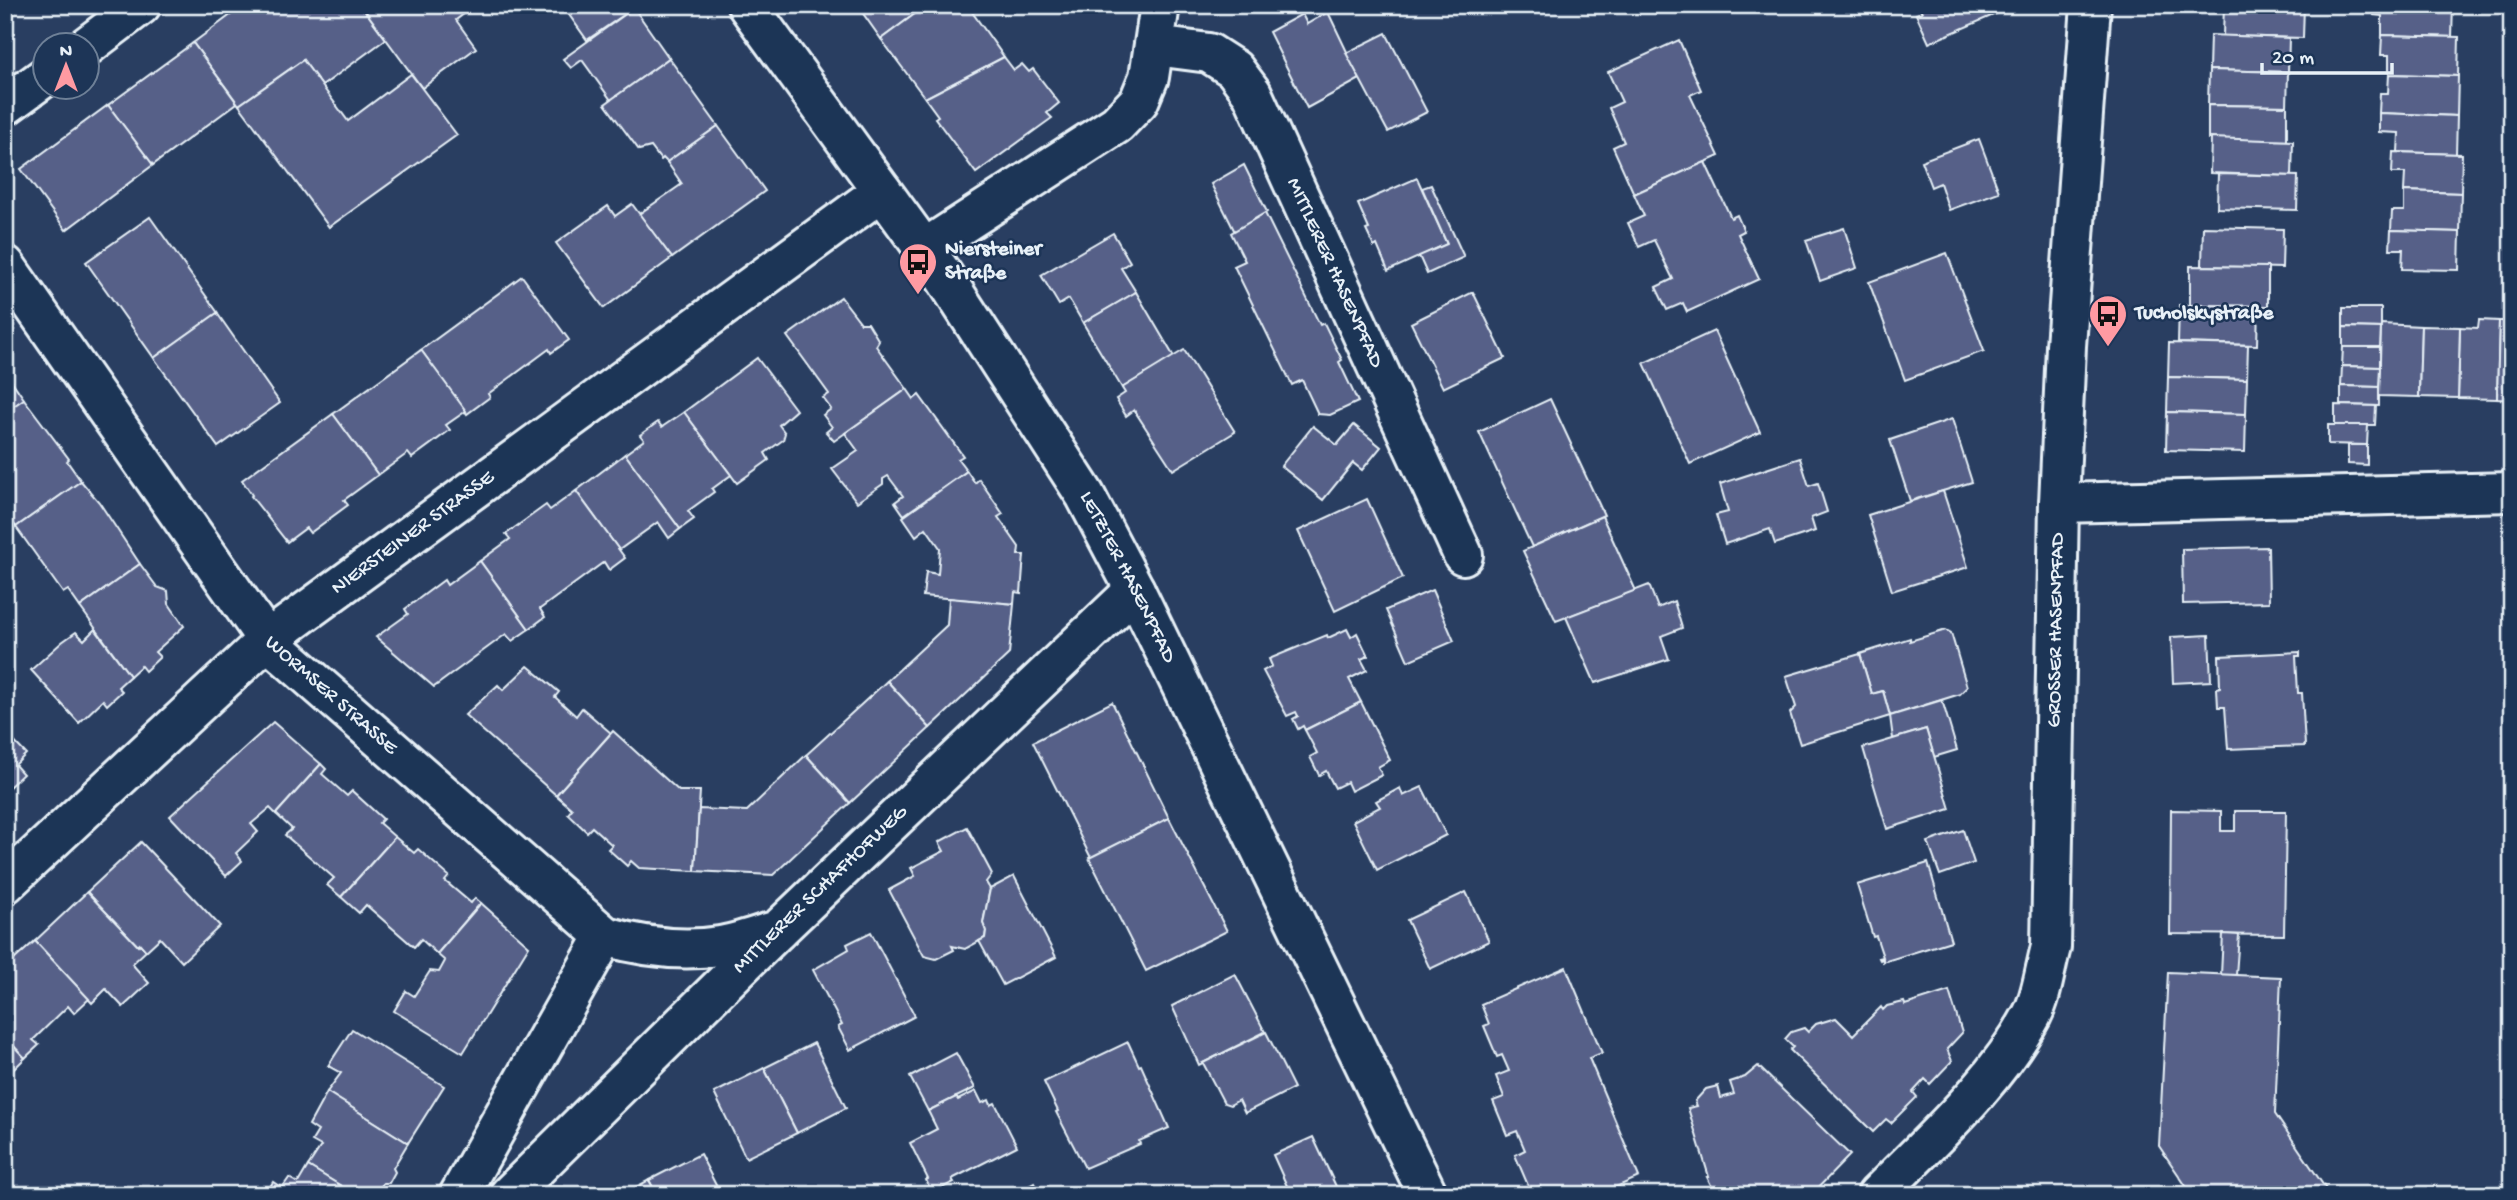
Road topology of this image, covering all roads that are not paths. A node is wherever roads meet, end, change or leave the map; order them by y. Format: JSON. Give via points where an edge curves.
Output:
{"nodes":[{"id":1,"x":141,"y":5,"type":"edge"},
{"id":2,"x":747,"y":5,"type":"edge"},
{"id":3,"x":1160,"y":5,"type":"edge"},
{"id":4,"x":2091,"y":5,"type":"edge"},
{"id":5,"x":102,"y":35,"type":"edge"},
{"id":6,"x":1155,"y":46,"type":"junction"},
{"id":7,"x":32,"y":86,"type":"edge"},
{"id":8,"x":5,"y":106,"type":"edge"},
{"id":9,"x":882,"y":191,"type":"junction"},
{"id":10,"x":924,"y":249,"type":"junction"},
{"id":11,"x":5,"y":265,"type":"edge"},
{"id":12,"x":2512,"y":492,"type":"edge"},
{"id":13,"x":2059,"y":503,"type":"junction"},
{"id":14,"x":1463,"y":555,"type":"dead end"},
{"id":15,"x":1135,"y":590,"type":"junction"},
{"id":16,"x":267,"y":640,"type":"junction"},
{"id":17,"x":5,"y":884,"type":"edge"},
{"id":18,"x":778,"y":930,"type":"junction"},
{"id":19,"x":605,"y":936,"type":"junction"},
{"id":20,"x":459,"y":1195,"type":"edge"},
{"id":21,"x":509,"y":1195,"type":"edge"},
{"id":22,"x":1428,"y":1195,"type":"edge"},
{"id":23,"x":1877,"y":1195,"type":"edge"}],
"edges":[{"from":1,"to":5,"type":"street"},
{"from":2,"to":9,"type":"street","name":"LETZTER HASENPFAD"},
{"from":3,"to":6,"type":"street"},
{"from":4,"to":13,"type":"street","name":"GROSSER HASENPFAD"},
{"from":6,"to":10,"type":"street","via":[[1139,101],[1117,124]]},
{"from":6,"to":14,"type":"street","name":"MITTLERER HASENPFAD","via":[[1209,53],[1234,69],[1252,93]]},
{"from":7,"to":8,"type":"street"},
{"from":9,"to":10,"type":"street","name":"LETZTER HASENPFAD"},
{"from":9,"to":16,"type":"street","name":"NIERSTEINER STRASSE"},
{"from":10,"to":15,"type":"street","name":"LETZTER HASENPFAD","via":[[1085,495]]},
{"from":11,"to":16,"type":"street","name":"WORMSER STRASSE"},
{"from":12,"to":13,"type":"street"},
{"from":13,"to":23,"type":"street","name":"GROSSER HASENPFAD","via":[[2051,947],[2033,1013],[1993,1074]]},
{"from":15,"to":18,"type":"street","name":"MITTLERER SCHAFHOFWEG"},
{"from":15,"to":22,"type":"street","name":"LETZTER HASENPFAD"},
{"from":16,"to":17,"type":"street","name":"NIERSTEINER STRASSE"},
{"from":16,"to":19,"type":"street","name":"WORMSER STRASSE"},
{"from":18,"to":19,"type":"street","name":"WORMSER STRASSE","via":[[694,948],[640,946]]},
{"from":18,"to":21,"type":"street","name":"MITTLERER SCHAFHOFWEG"},
{"from":19,"to":20,"type":"street"}]}
